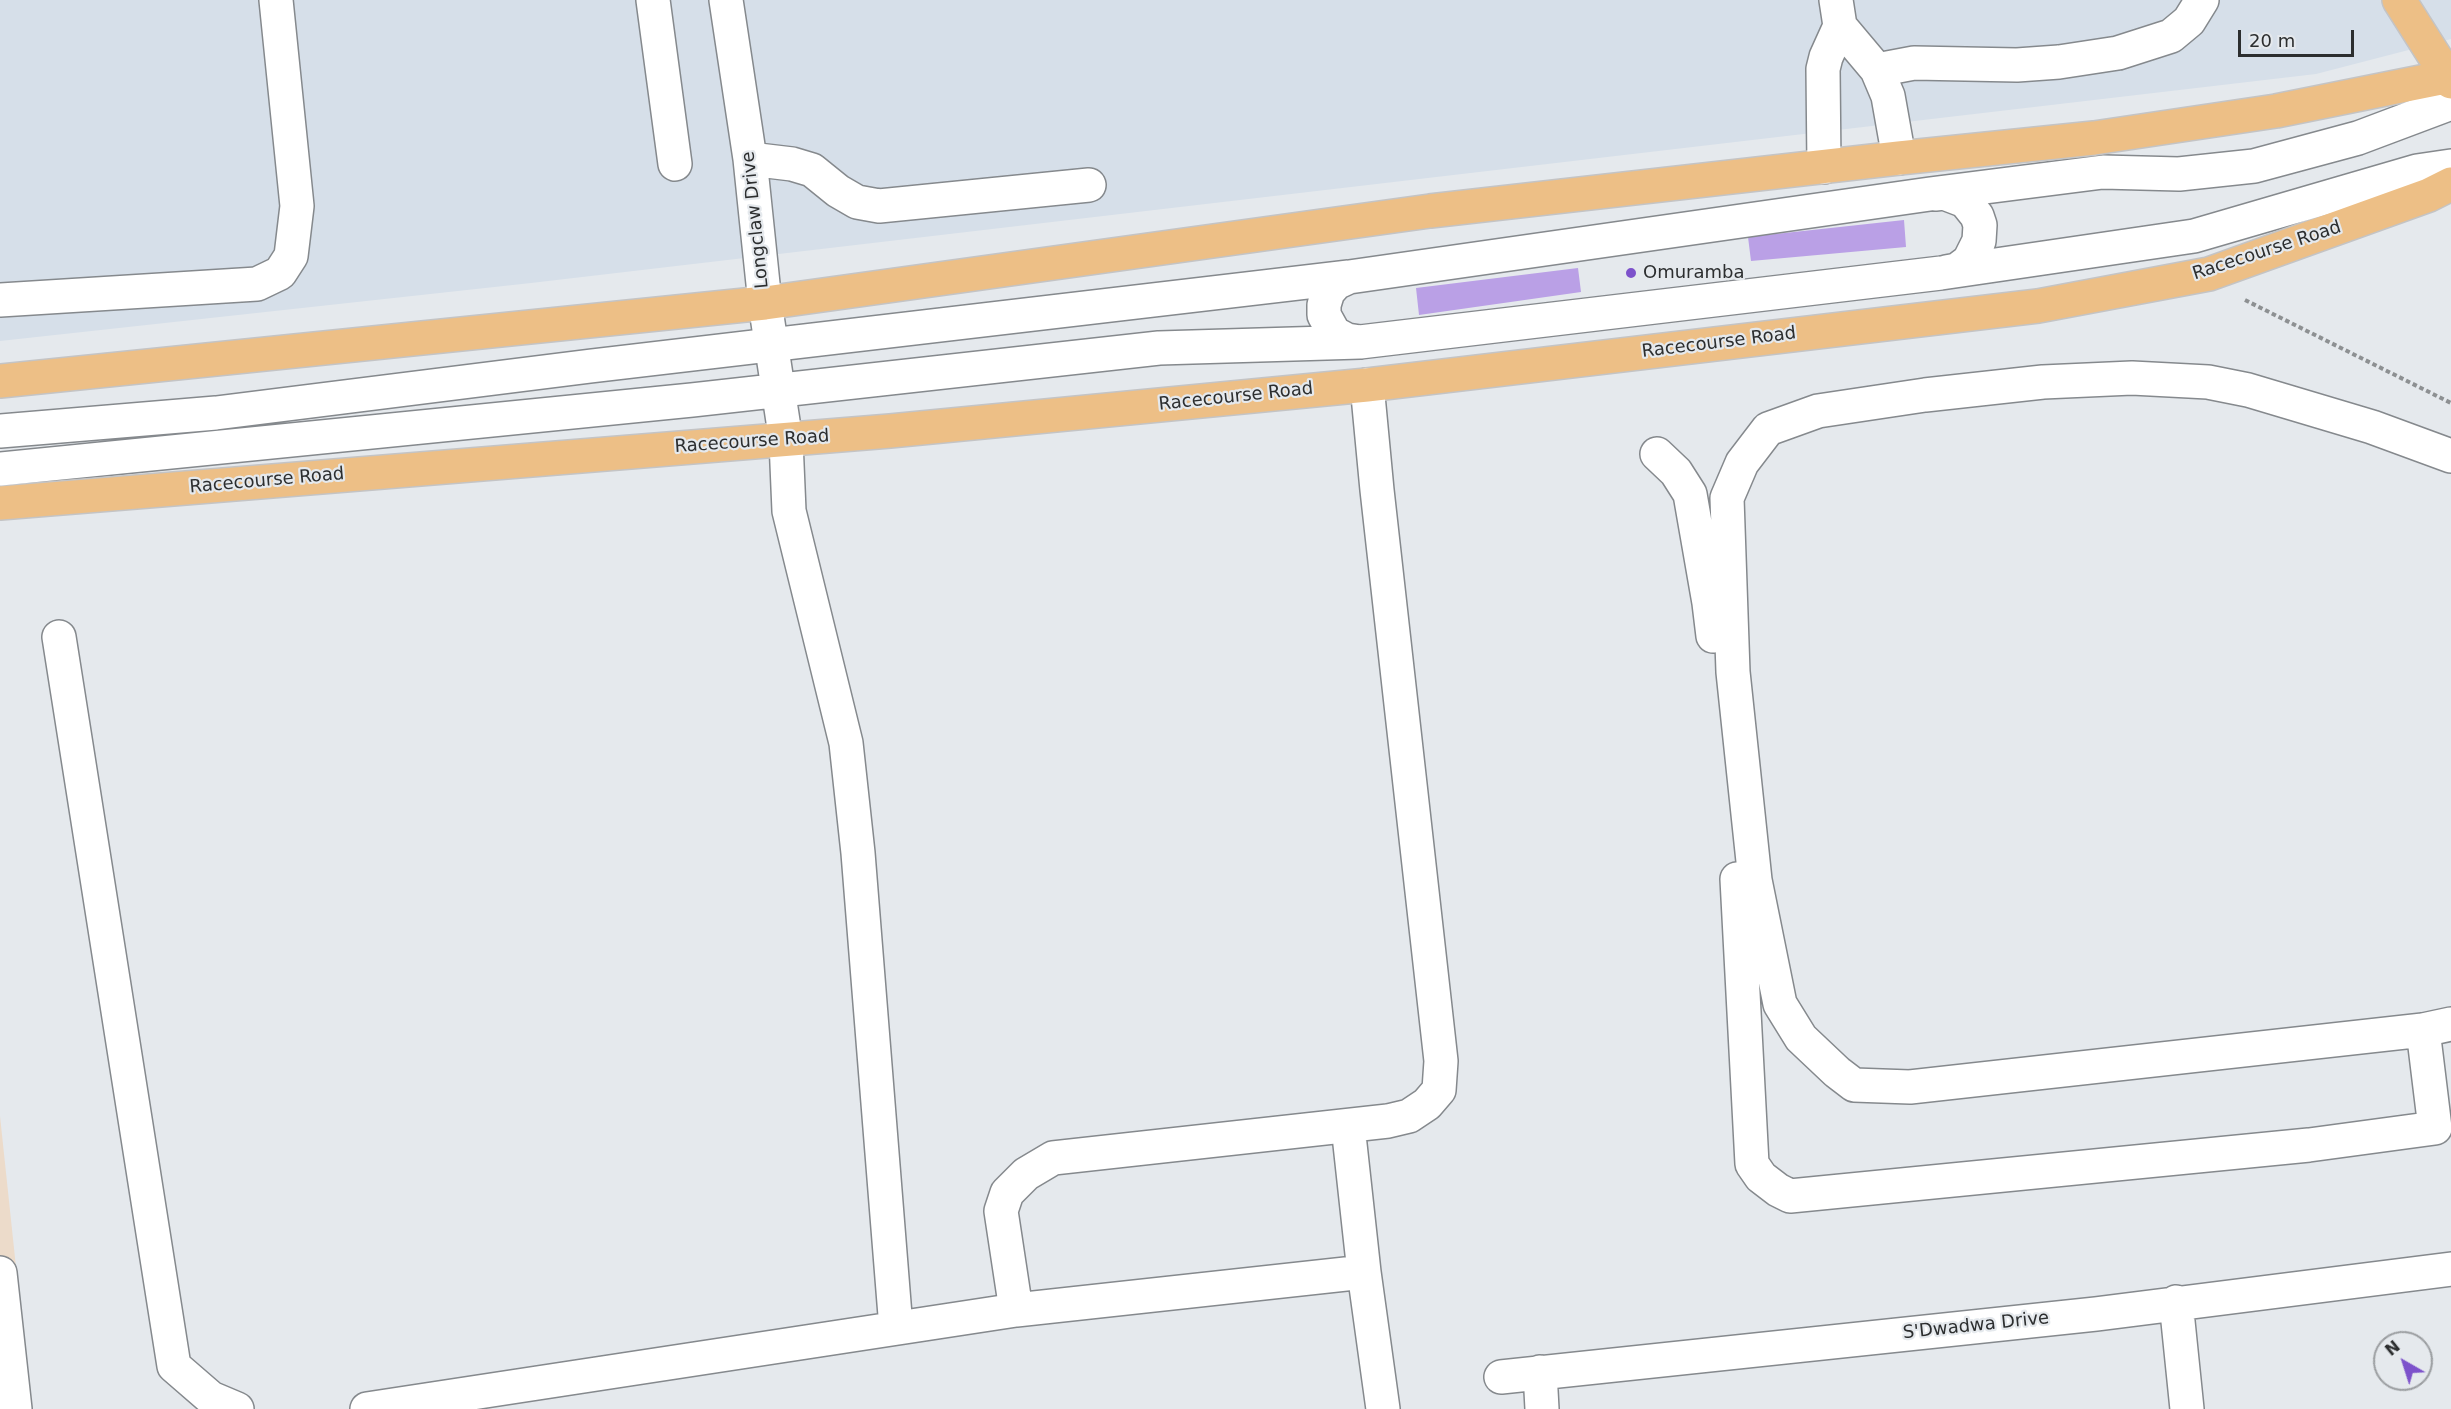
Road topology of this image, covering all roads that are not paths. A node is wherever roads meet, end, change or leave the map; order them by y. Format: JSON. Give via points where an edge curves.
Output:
{"nodes":[{"id":1,"x":276,"y":0,"type":"edge"},
{"id":2,"x":653,"y":0,"type":"edge"},
{"id":3,"x":726,"y":0,"type":"edge"},
{"id":4,"x":2202,"y":0,"type":"edge"},
{"id":5,"x":2399,"y":0,"type":"edge"},
{"id":6,"x":1838,"y":13,"type":"edge"},
{"id":7,"x":1877,"y":70,"type":"junction"},
{"id":8,"x":2450,"y":85,"type":"edge"},
{"id":9,"x":1899,"y":158,"type":"junction"},
{"id":10,"x":750,"y":159,"type":"junction"},
{"id":11,"x":675,"y":164,"type":"dead end"},
{"id":12,"x":2451,"y":166,"type":"edge"},
{"id":13,"x":1824,"y":167,"type":"junction"},
{"id":14,"x":2451,"y":184,"type":"edge"},
{"id":15,"x":1089,"y":185,"type":"dead end"},
{"id":16,"x":1930,"y":194,"type":"junction"},
{"id":17,"x":1941,"y":273,"type":"junction"},
{"id":18,"x":1349,"y":277,"type":"junction"},
{"id":19,"x":0,"y":300,"type":"edge"},
{"id":20,"x":765,"y":303,"type":"junction"},
{"id":21,"x":1360,"y":342,"type":"junction"},
{"id":22,"x":772,"y":346,"type":"junction"},
{"id":23,"x":0,"y":381,"type":"edge"},
{"id":24,"x":1367,"y":385,"type":"junction"},
{"id":25,"x":778,"y":391,"type":"junction"},
{"id":26,"x":0,"y":431,"type":"edge"},
{"id":27,"x":786,"y":441,"type":"junction"},
{"id":28,"x":1657,"y":454,"type":"dead end"},
{"id":29,"x":2451,"y":456,"type":"edge"},
{"id":30,"x":0,"y":469,"type":"edge"},
{"id":31,"x":0,"y":503,"type":"edge"},
{"id":32,"x":58,"y":637,"type":"dead end"},
{"id":33,"x":2437,"y":1027,"type":"edge"},
{"id":34,"x":1348,"y":1126,"type":"junction"},
{"id":35,"x":2443,"y":1126,"type":"edge"},
{"id":36,"x":2451,"y":1269,"type":"edge"},
{"id":37,"x":1364,"y":1272,"type":"junction"},
{"id":38,"x":0,"y":1273,"type":"edge"},
{"id":39,"x":2176,"y":1302,"type":"junction"},
{"id":40,"x":1016,"y":1310,"type":"junction"},
{"id":41,"x":896,"y":1328,"type":"junction"},
{"id":42,"x":1540,"y":1372,"type":"junction"},
{"id":43,"x":1501,"y":1377,"type":"dead end"},
{"id":44,"x":15,"y":1409,"type":"edge"},
{"id":45,"x":237,"y":1409,"type":"edge"},
{"id":46,"x":367,"y":1409,"type":"edge"},
{"id":47,"x":1383,"y":1409,"type":"edge"},
{"id":48,"x":1542,"y":1409,"type":"edge"},
{"id":49,"x":2187,"y":1409,"type":"edge"}],
"edges":[{"from":1,"to":19,"type":"street","via":[[297,206],[291,256],[280,273],[257,284]]},
{"from":2,"to":11,"type":"street"},
{"from":3,"to":10,"type":"street","name":"Longclaw Drive"},
{"from":4,"to":7,"type":"street","via":[[2189,21],[2171,36],[2118,53],[2060,62],[1914,63]]},
{"from":5,"to":8,"type":"main road"},
{"from":6,"to":7,"type":"street"},
{"from":6,"to":13,"type":"street","via":[[1823,69]]},
{"from":7,"to":9,"type":"street","via":[[1888,96]]},
{"from":8,"to":9,"type":"main road","via":[[2106,137]]},
{"from":8,"to":16,"type":"street","via":[[2358,138],[2254,166],[2179,174],[2103,172]]},
{"from":9,"to":13,"type":"main road"},
{"from":10,"to":15,"type":"street","via":[[812,170],[857,202],[879,206]]},
{"from":10,"to":20,"type":"street","name":"Longclaw Drive"},
{"from":12,"to":17,"type":"street","via":[[2417,171],[2194,236]]},
{"from":13,"to":20,"type":"main road","via":[[1430,211]]},
{"from":14,"to":24,"type":"main road","name":"Racecourse Road","via":[[2209,274],[2164,283],[2038,306]]},
{"from":16,"to":17,"type":"street","via":[[1944,193],[1965,201],[1980,225],[1979,241],[1969,261],[1957,270]]},
{"from":16,"to":18,"type":"street"},
{"from":17,"to":21,"type":"street"},
{"from":18,"to":21,"type":"street","via":[[1328,292],[1324,315],[1334,333]]},
{"from":18,"to":22,"type":"street"},
{"from":20,"to":22,"type":"street","name":"Longclaw Drive"},
{"from":20,"to":23,"type":"main road"},
{"from":21,"to":25,"type":"street","via":[[1159,348]]},
{"from":22,"to":25,"type":"street","name":"Longclaw Drive"},
{"from":22,"to":26,"type":"street","via":[[216,413]]},
{"from":24,"to":27,"type":"main road","name":"Racecourse Road"},
{"from":24,"to":34,"type":"street","via":[[1441,1061],[1438,1090],[1427,1104],[1409,1116]]},
{"from":25,"to":27,"type":"street","name":"Longclaw Drive"},
{"from":25,"to":30,"type":"street"},
{"from":27,"to":31,"type":"main road","name":"Racecourse Road"},
{"from":27,"to":41,"type":"street","name":"Longclaw Drive","via":[[789,511],[846,743]]},
{"from":28,"to":35,"type":"street","via":[[1676,472],[1690,494],[1709,603],[1738,887],[1752,1164],[1761,1177],[1790,1196],[2309,1145]]},
{"from":29,"to":33,"type":"street","via":[[2372,427],[2208,382],[2132,378],[2043,382],[1926,394],[1818,411],[1768,429],[1742,463],[1727,498],[1733,672],[1755,880],[1780,1004],[1800,1038],[1836,1072],[1854,1085],[1910,1087]]},
{"from":32,"to":45,"type":"street","via":[[174,1366],[211,1398]]},
{"from":33,"to":35,"type":"street"},
{"from":34,"to":37,"type":"street"},
{"from":34,"to":40,"type":"street","via":[[1053,1158],[1026,1174],[1007,1193],[1001,1211]]},
{"from":36,"to":39,"type":"street","name":"S'Dwadwa Drive"},
{"from":37,"to":40,"type":"street"},
{"from":37,"to":47,"type":"street"},
{"from":38,"to":44,"type":"street"},
{"from":39,"to":42,"type":"street","name":"S'Dwadwa Drive","via":[[2096,1314]]},
{"from":39,"to":49,"type":"street"},
{"from":40,"to":41,"type":"street"},
{"from":41,"to":46,"type":"street"},
{"from":42,"to":43,"type":"street","name":"S'Dwadwa Drive"},
{"from":42,"to":48,"type":"street"}]}
